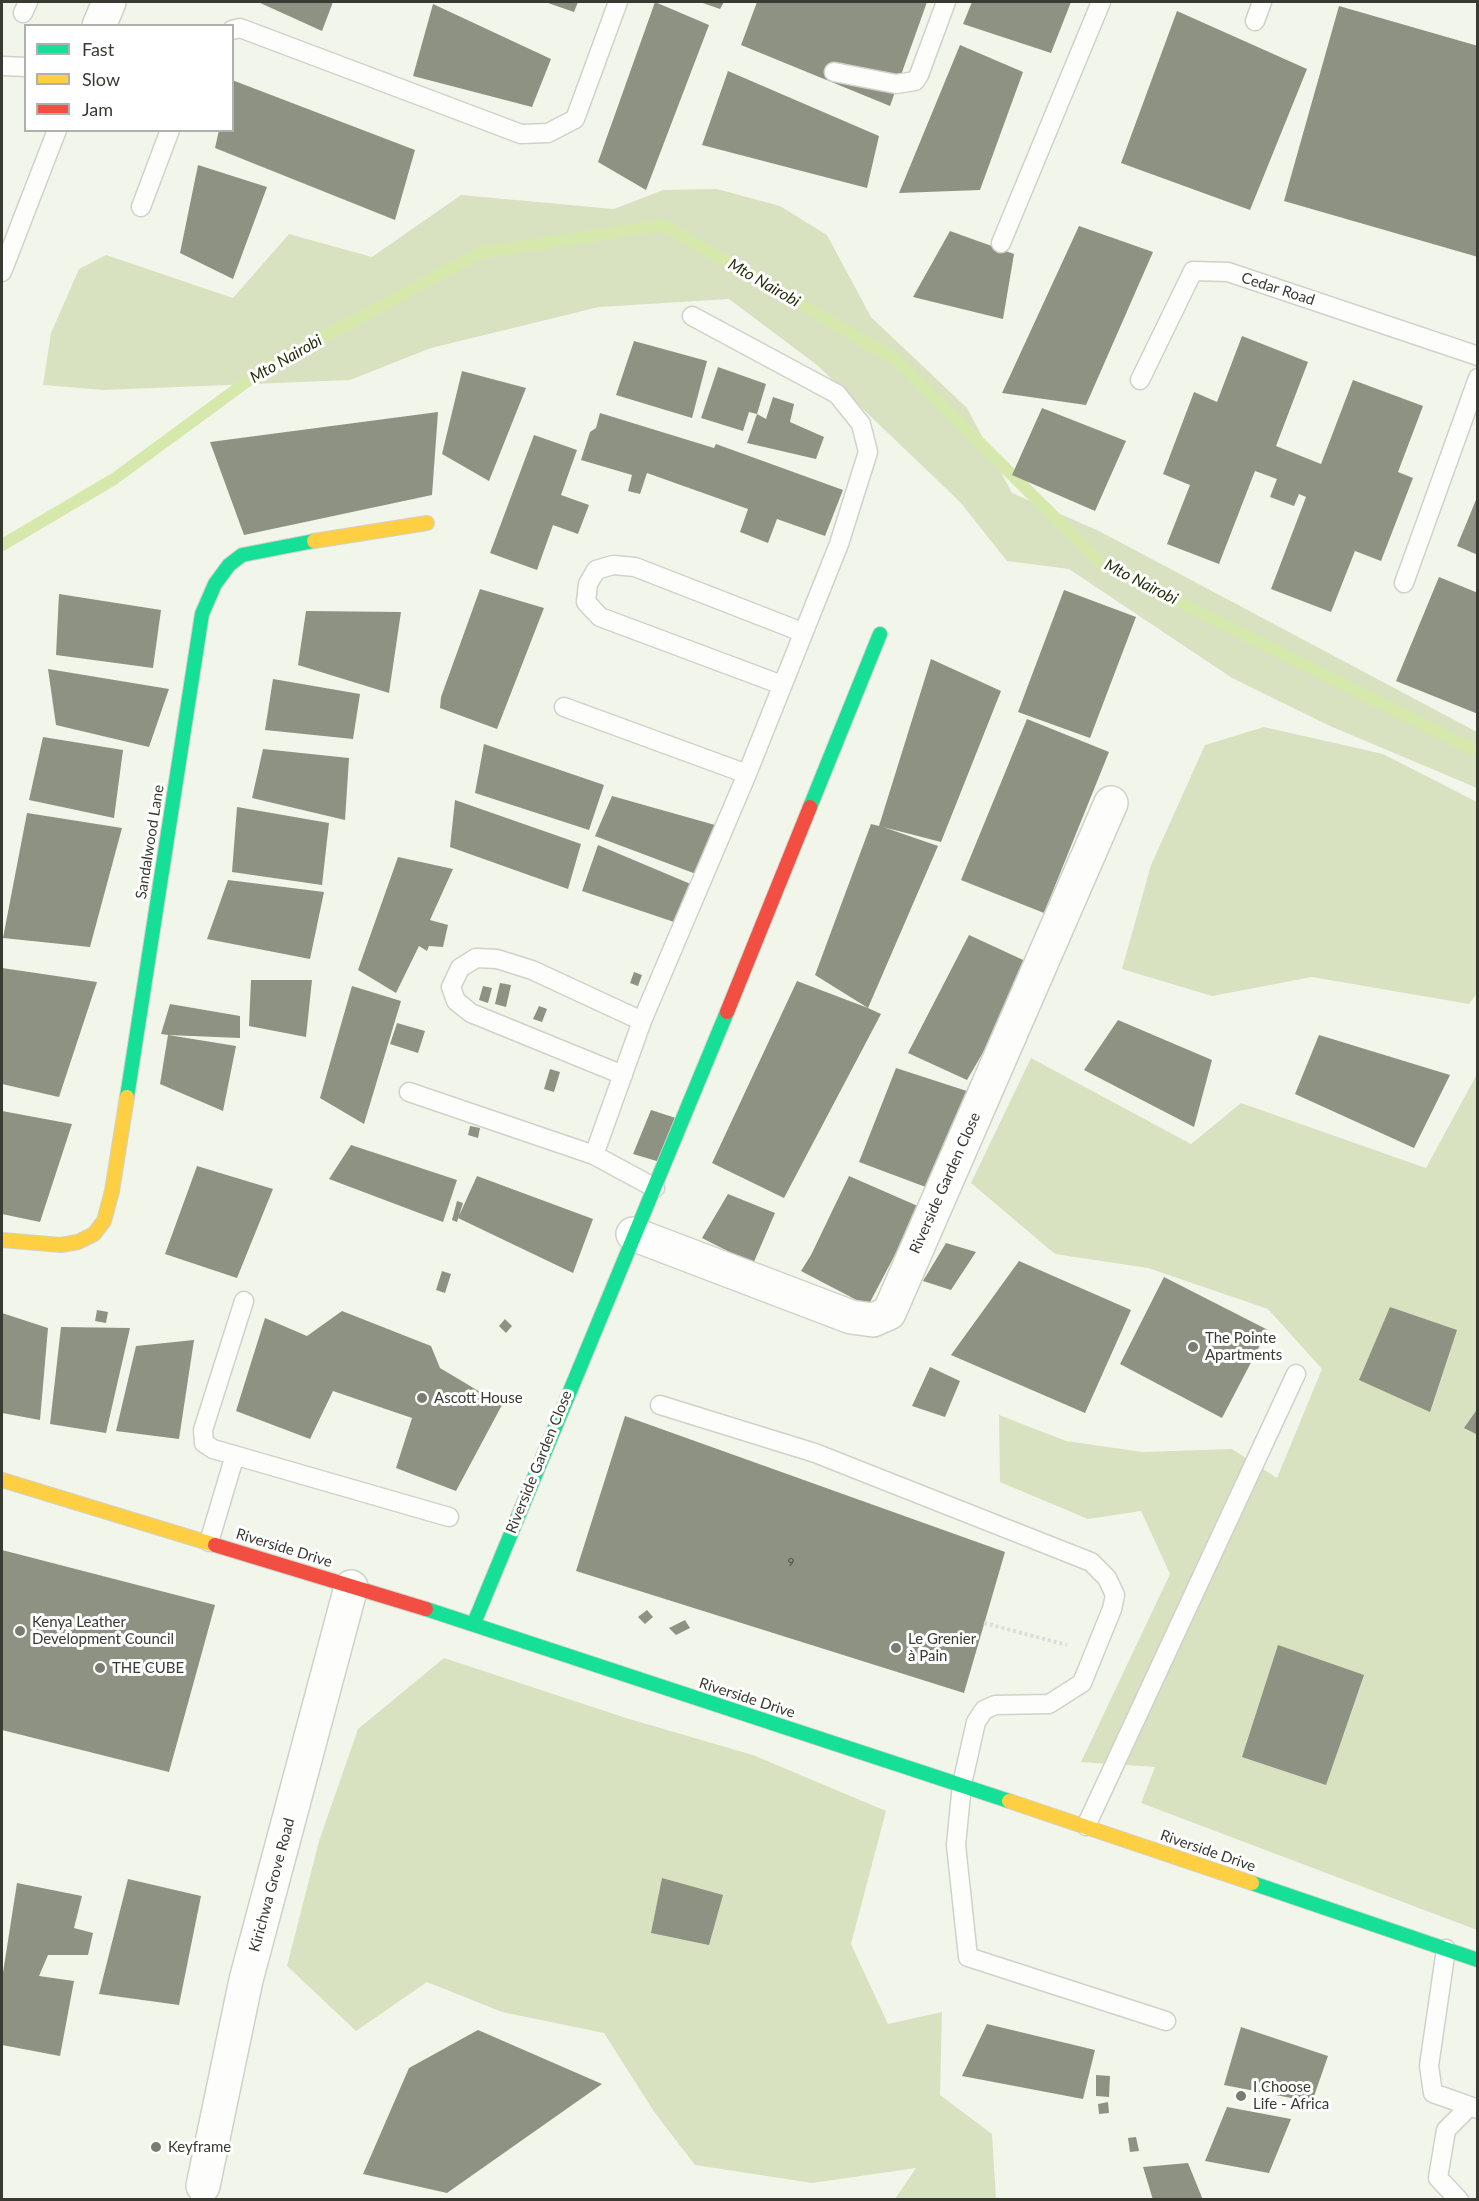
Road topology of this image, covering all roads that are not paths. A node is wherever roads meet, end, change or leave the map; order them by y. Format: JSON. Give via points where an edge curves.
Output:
{"nodes":[{"id":1,"x":109,"y":2,"type":"edge"},
{"id":2,"x":618,"y":2,"type":"edge"},
{"id":3,"x":946,"y":2,"type":"edge"},
{"id":4,"x":1101,"y":2,"type":"edge"},
{"id":5,"x":1262,"y":2,"type":"edge"},
{"id":6,"x":1254,"y":21,"type":"dead end"},
{"id":7,"x":100,"y":24,"type":"edge"},
{"id":8,"x":234,"y":30,"type":"edge"},
{"id":9,"x":2,"y":66,"type":"edge"},
{"id":10,"x":24,"y":67,"type":"edge"},
{"id":11,"x":834,"y":72,"type":"dead end"},
{"id":12,"x":56,"y":132,"type":"edge"},
{"id":13,"x":169,"y":132,"type":"edge"},
{"id":14,"x":141,"y":207,"type":"dead end"},
{"id":15,"x":1001,"y":243,"type":"dead end"},
{"id":16,"x":2,"y":272,"type":"edge"},
{"id":17,"x":692,"y":316,"type":"dead end"},
{"id":18,"x":1478,"y":356,"type":"edge"},
{"id":19,"x":1478,"y":378,"type":"edge"},
{"id":20,"x":1140,"y":380,"type":"dead end"},
{"id":21,"x":427,"y":522,"type":"dead end"},
{"id":22,"x":1404,"y":584,"type":"dead end"},
{"id":23,"x":802,"y":632,"type":"junction"},
{"id":24,"x":880,"y":634,"type":"dead end"},
{"id":25,"x":782,"y":685,"type":"junction"},
{"id":26,"x":564,"y":708,"type":"dead end"},
{"id":27,"x":747,"y":774,"type":"junction"},
{"id":28,"x":1111,"y":803,"type":"dead end"},
{"id":29,"x":642,"y":1021,"type":"junction"},
{"id":30,"x":622,"y":1075,"type":"junction"},
{"id":31,"x":409,"y":1092,"type":"dead end"},
{"id":32,"x":594,"y":1155,"type":"junction"},
{"id":33,"x":655,"y":1188,"type":"junction"},
{"id":34,"x":633,"y":1234,"type":"junction"},
{"id":35,"x":2,"y":1240,"type":"edge"},
{"id":36,"x":244,"y":1300,"type":"dead end"},
{"id":37,"x":1296,"y":1374,"type":"dead end"},
{"id":38,"x":660,"y":1405,"type":"dead end"},
{"id":39,"x":235,"y":1455,"type":"junction"},
{"id":40,"x":2,"y":1480,"type":"edge"},
{"id":41,"x":449,"y":1517,"type":"dead end"},
{"id":42,"x":209,"y":1542,"type":"junction"},
{"id":43,"x":351,"y":1587,"type":"junction"},
{"id":44,"x":474,"y":1623,"type":"junction"},
{"id":45,"x":962,"y":1784,"type":"junction"},
{"id":46,"x":1086,"y":1826,"type":"junction"},
{"id":47,"x":1446,"y":1950,"type":"junction"},
{"id":48,"x":1478,"y":1960,"type":"edge"},
{"id":49,"x":1166,"y":2021,"type":"dead end"},
{"id":50,"x":1473,"y":2108,"type":"edge"},
{"id":51,"x":203,"y":2186,"type":"dead end"},
{"id":52,"x":1459,"y":2199,"type":"edge"}],
"edges":[{"from":1,"to":7,"type":"street"},
{"from":2,"to":8,"type":"lane","via":[[575,119],[548,133],[521,134],[240,28]]},
{"from":3,"to":11,"type":"lane","via":[[915,81],[896,84]]},
{"from":4,"to":15,"type":"lane"},
{"from":5,"to":6,"type":"lane"},
{"from":9,"to":10,"type":"lane"},
{"from":12,"to":16,"type":"lane"},
{"from":13,"to":14,"type":"lane"},
{"from":17,"to":23,"type":"lane","via":[[837,394],[861,424],[868,452],[856,495]]},
{"from":18,"to":20,"type":"lane","name":"Cedar Road","via":[[1228,272],[1193,271]]},
{"from":19,"to":22,"type":"lane"},
{"from":21,"to":35,"type":"street","name":"Sandalwood Lane","via":[[242,555],[215,584],[202,614],[112,1191],[104,1221],[94,1234],[78,1242],[61,1245]]},
{"from":23,"to":25,"type":"lane"},
{"from":23,"to":25,"type":"lane","via":[[635,567],[613,565],[596,570],[588,584],[586,602],[600,616]]},
{"from":24,"to":33,"type":"street","name":"Riverside Garden Close"},
{"from":25,"to":27,"type":"lane"},
{"from":26,"to":27,"type":"lane"},
{"from":27,"to":29,"type":"lane"},
{"from":28,"to":34,"type":"street","name":"Riverside Garden Close","via":[[889,1312],[873,1320],[851,1317]]},
{"from":29,"to":30,"type":"lane"},
{"from":29,"to":30,"type":"lane","via":[[532,970],[497,959],[476,958],[460,968],[451,987],[456,1001],[471,1013]]},
{"from":30,"to":32,"type":"lane"},
{"from":31,"to":32,"type":"lane"},
{"from":32,"to":33,"type":"lane"},
{"from":33,"to":34,"type":"street","name":"Riverside Garden Close"},
{"from":34,"to":44,"type":"street","name":"Riverside Garden Close"},
{"from":36,"to":39,"type":"lane","via":[[202,1434],[208,1446]]},
{"from":37,"to":46,"type":"lane"},
{"from":38,"to":45,"type":"lane","via":[[815,1453],[1091,1562],[1107,1578],[1115,1595],[1112,1609],[1082,1683],[1049,1704],[995,1705],[984,1710],[976,1722]]},
{"from":39,"to":41,"type":"lane"},
{"from":39,"to":42,"type":"lane"},
{"from":40,"to":42,"type":"street","name":"Riverside Drive"},
{"from":42,"to":43,"type":"street","name":"Riverside Drive"},
{"from":43,"to":44,"type":"street","name":"Riverside Drive"},
{"from":43,"to":51,"type":"street","name":"Kirichwa Grove Road","via":[[246,1980]]},
{"from":44,"to":45,"type":"street","name":"Riverside Drive"},
{"from":45,"to":46,"type":"street","name":"Riverside Drive"},
{"from":45,"to":49,"type":"lane","via":[[956,1866],[968,1957]]},
{"from":46,"to":47,"type":"street","name":"Riverside Drive"},
{"from":47,"to":48,"type":"street","name":"Riverside Drive"},
{"from":47,"to":50,"type":"lane","via":[[1429,2066],[1433,2093]]},
{"from":50,"to":52,"type":"lane","via":[[1446,2130],[1438,2178]]}]}
